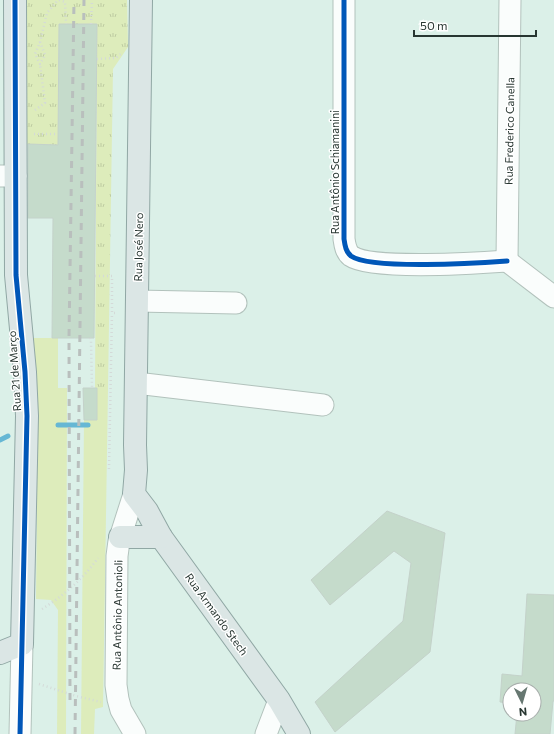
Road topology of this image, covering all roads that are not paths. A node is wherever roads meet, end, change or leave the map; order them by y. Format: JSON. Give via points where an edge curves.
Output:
{"nodes":[{"id":1,"x":15,"y":0,"type":"edge"},
{"id":2,"x":141,"y":0,"type":"edge"},
{"id":3,"x":344,"y":0,"type":"edge"},
{"id":4,"x":510,"y":0,"type":"edge"},
{"id":5,"x":8,"y":176,"type":"edge"},
{"id":6,"x":508,"y":261,"type":"junction"},
{"id":7,"x":554,"y":297,"type":"edge"},
{"id":8,"x":236,"y":303,"type":"dead end"},
{"id":9,"x":137,"y":307,"type":"junction"},
{"id":10,"x":136,"y":384,"type":"junction"},
{"id":11,"x":323,"y":405,"type":"dead end"},
{"id":12,"x":134,"y":494,"type":"junction"},
{"id":13,"x":161,"y":537,"type":"junction"},
{"id":14,"x":119,"y":539,"type":"junction"},
{"id":15,"x":22,"y":644,"type":"junction"},
{"id":16,"x":0,"y":654,"type":"edge"},
{"id":17,"x":279,"y":700,"type":"junction"},
{"id":18,"x":20,"y":734,"type":"edge"},
{"id":19,"x":135,"y":734,"type":"edge"},
{"id":20,"x":266,"y":734,"type":"edge"},
{"id":21,"x":300,"y":734,"type":"edge"}],
"edges":[{"from":1,"to":5,"type":"main road","name":"Rua 21 de Março"},
{"from":2,"to":9,"type":"main road","name":"Rua José Nero"},
{"from":3,"to":6,"type":"street","name":"Rua Antônio Schiamanini","via":[[346,249],[351,256],[359,260],[387,264]]},
{"from":4,"to":6,"type":"street","name":"Rua Frederico Canella"},
{"from":5,"to":15,"type":"main road","name":"Rua 21 de Março","via":[[27,416]]},
{"from":6,"to":7,"type":"street"},
{"from":8,"to":9,"type":"street"},
{"from":9,"to":10,"type":"main road","name":"Rua José Nero"},
{"from":10,"to":11,"type":"street"},
{"from":10,"to":12,"type":"main road","name":"Rua José Nero"},
{"from":12,"to":13,"type":"main road","name":"Rua Armando Stech"},
{"from":12,"to":14,"type":"street","name":"Rua Antônio Antonioli"},
{"from":13,"to":14,"type":"main road"},
{"from":13,"to":17,"type":"main road","name":"Rua Armando Stech"},
{"from":14,"to":19,"type":"street","name":"Rua Antônio Antonioli","via":[[116,685],[120,707]]},
{"from":15,"to":16,"type":"main road"},
{"from":15,"to":18,"type":"street"},
{"from":17,"to":20,"type":"street"},
{"from":17,"to":21,"type":"main road","name":"Rua Armando Stech"}]}
